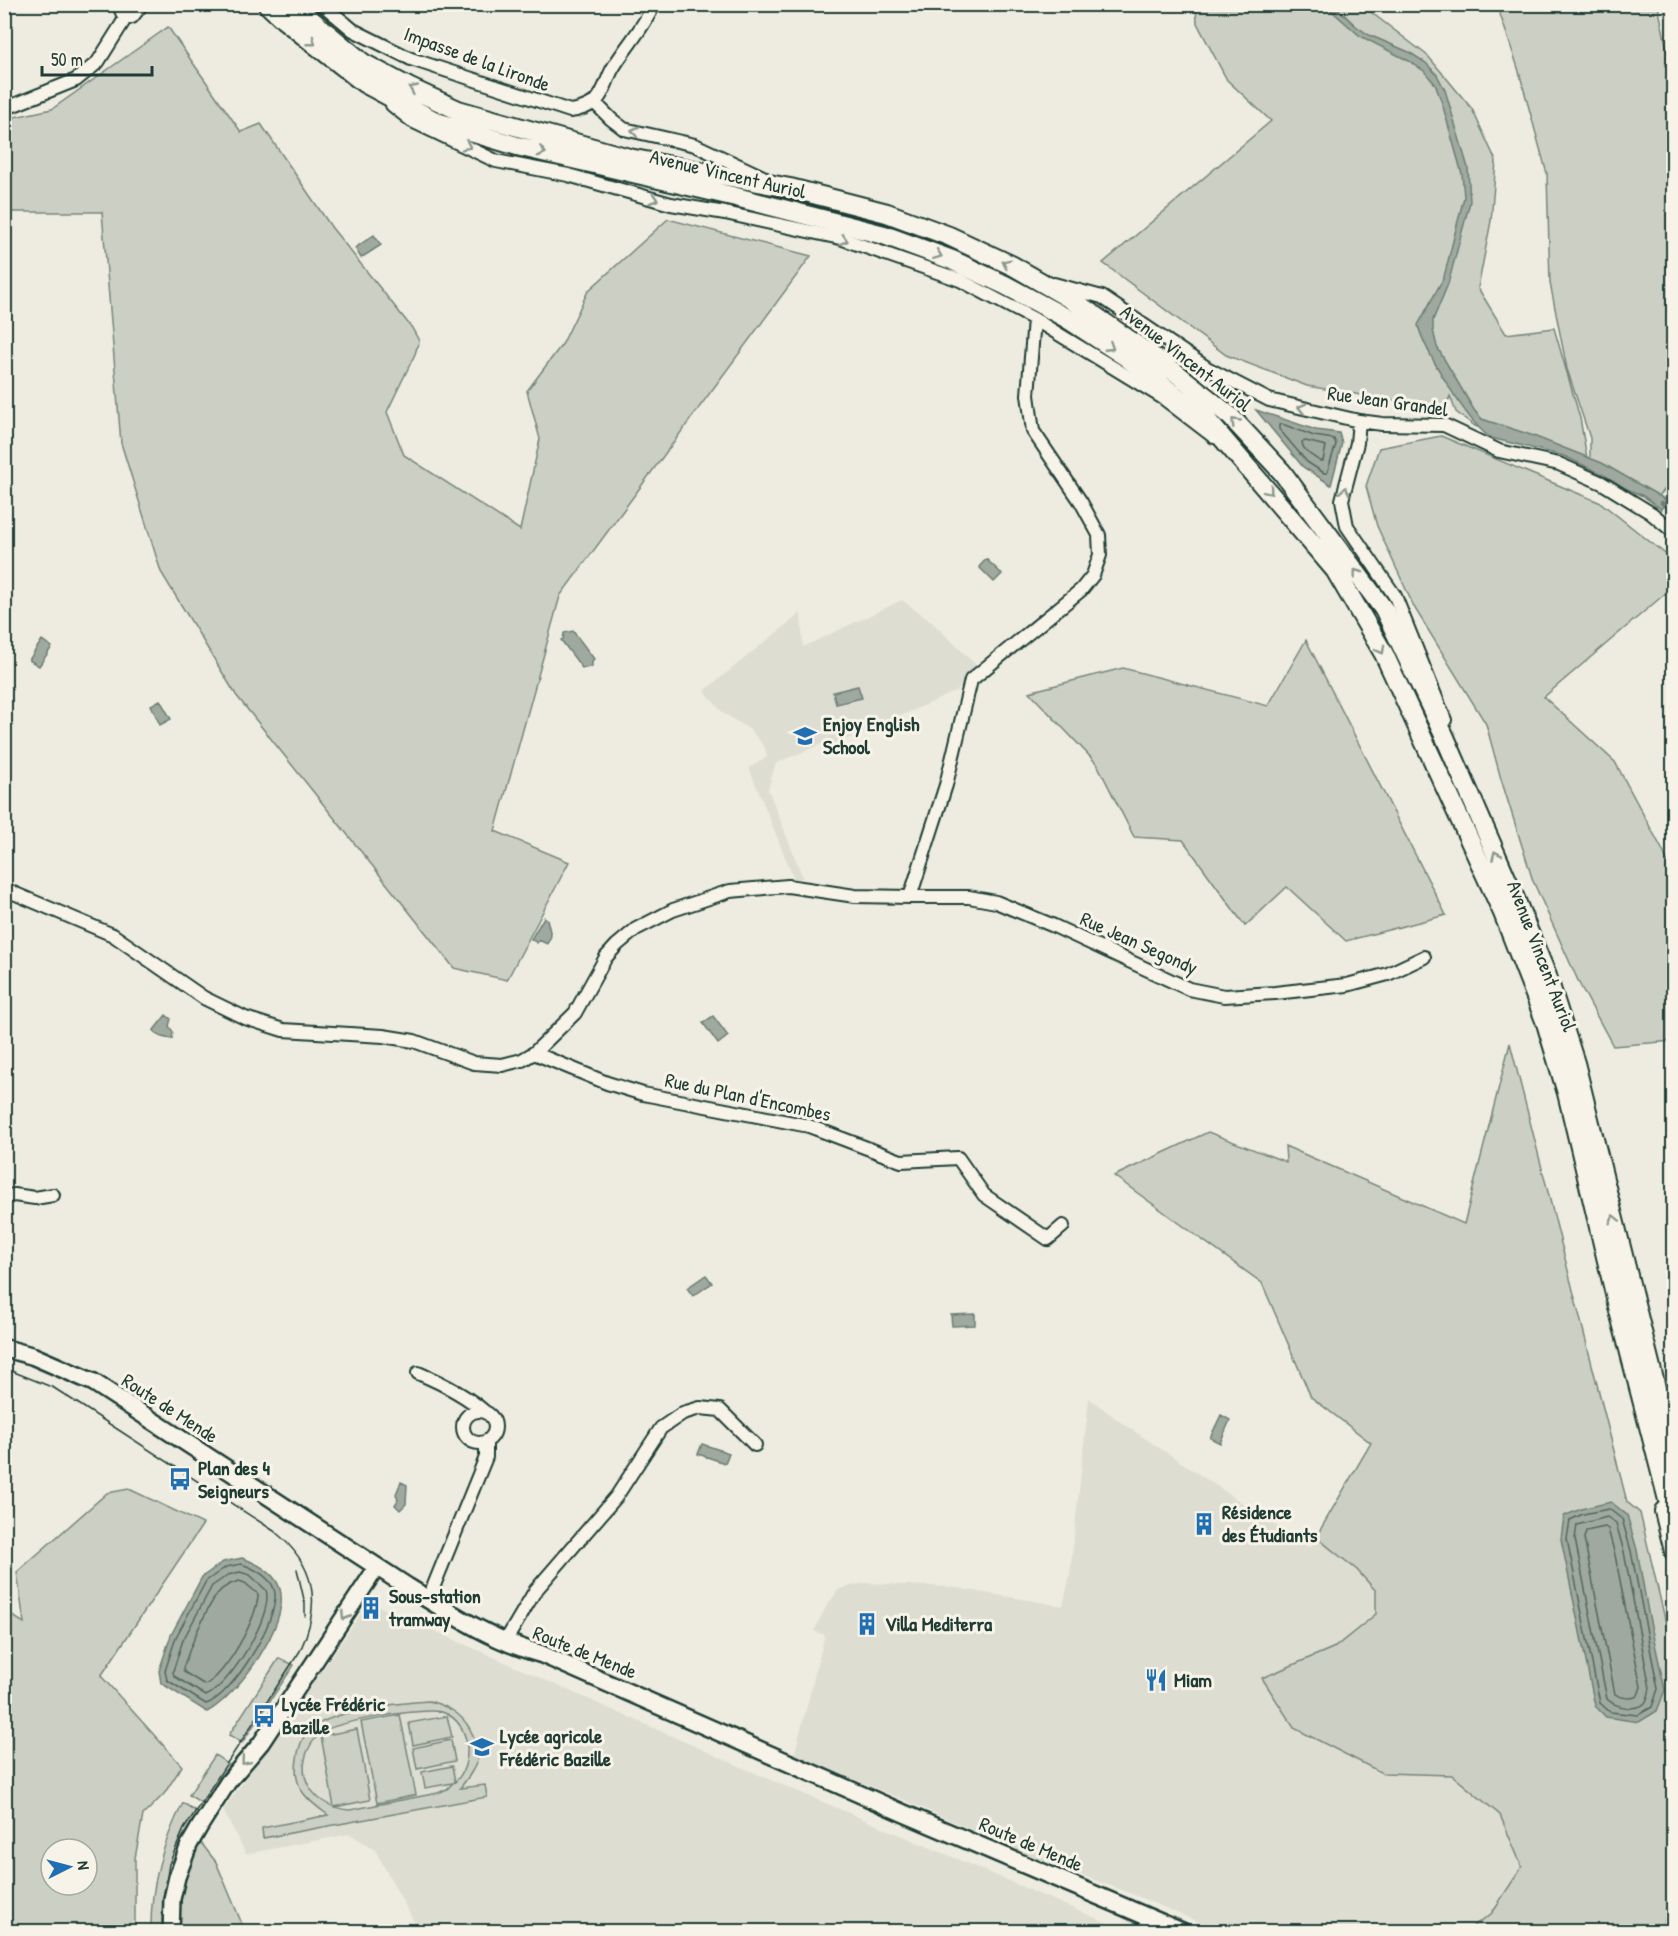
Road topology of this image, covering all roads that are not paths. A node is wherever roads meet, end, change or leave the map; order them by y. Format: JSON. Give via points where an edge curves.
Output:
{"nodes":[{"id":1,"x":124,"y":4,"type":"edge"},
{"id":2,"x":142,"y":4,"type":"edge"},
{"id":3,"x":267,"y":4,"type":"edge"},
{"id":4,"x":292,"y":4,"type":"edge"},
{"id":5,"x":322,"y":4,"type":"edge"},
{"id":6,"x":654,"y":4,"type":"edge"},
{"id":7,"x":125,"y":19,"type":"junction"},
{"id":8,"x":364,"y":83,"type":"junction"},
{"id":9,"x":594,"y":102,"type":"junction"},
{"id":10,"x":4,"y":109,"type":"edge"},
{"id":11,"x":788,"y":188,"type":"junction"},
{"id":12,"x":1033,"y":278,"type":"junction"},
{"id":13,"x":1034,"y":319,"type":"junction"},
{"id":14,"x":1359,"y":421,"type":"junction"},
{"id":15,"x":1243,"y":460,"type":"junction"},
{"id":16,"x":1674,"y":532,"type":"edge"},
{"id":17,"x":1478,"y":812,"type":"junction"},
{"id":18,"x":4,"y":889,"type":"edge"},
{"id":19,"x":910,"y":897,"type":"junction"},
{"id":20,"x":1424,"y":957,"type":"dead end"},
{"id":21,"x":534,"y":1053,"type":"junction"},
{"id":22,"x":53,"y":1196,"type":"dead end"},
{"id":23,"x":4,"y":1197,"type":"edge"},
{"id":24,"x":1063,"y":1226,"type":"dead end"},
{"id":25,"x":1620,"y":1244,"type":"junction"},
{"id":26,"x":4,"y":1348,"type":"edge"},
{"id":27,"x":418,"y":1373,"type":"dead end"},
{"id":28,"x":1642,"y":1401,"type":"junction"},
{"id":29,"x":486,"y":1413,"type":"junction"},
{"id":30,"x":1674,"y":1424,"type":"edge"},
{"id":31,"x":486,"y":1442,"type":"junction"},
{"id":32,"x":755,"y":1445,"type":"dead end"},
{"id":33,"x":1674,"y":1460,"type":"edge"},
{"id":34,"x":1674,"y":1523,"type":"edge"},
{"id":35,"x":1674,"y":1551,"type":"edge"},
{"id":36,"x":376,"y":1567,"type":"junction"},
{"id":37,"x":428,"y":1600,"type":"junction"},
{"id":38,"x":505,"y":1642,"type":"junction"},
{"id":39,"x":171,"y":1932,"type":"edge"},
{"id":40,"x":1183,"y":1932,"type":"edge"}],
"edges":[{"from":1,"to":7,"type":"street","via":[[121,10]]},
{"from":2,"to":7,"type":"street","via":[[132,17]]},
{"from":3,"to":8,"type":"main road","name":"Avenue Vincent Auriol","one_way":true},
{"from":11,"to":4,"type":"main road","name":"Avenue Vincent Auriol","one_way":true,"via":[[629,158],[458,110],[363,63]]},
{"from":5,"to":9,"type":"street","name":"Impasse de la Lironde","via":[[353,30],[411,58],[560,109],[581,109]]},
{"from":6,"to":9,"type":"street"},
{"from":7,"to":10,"type":"street","via":[[98,62],[76,80]]},
{"from":8,"to":13,"type":"street","name":"Avenue Vincent Auriol","one_way":true,"via":[[412,121],[496,161],[568,175],[671,204],[840,238],[960,280]]},
{"from":8,"to":15,"type":"main road","name":"Avenue Vincent Auriol","one_way":true,"via":[[437,122],[517,147],[884,235],[952,261],[1046,306],[1126,357],[1207,420]]},
{"from":11,"to":9,"type":"street","name":"Avenue Vincent Auriol","one_way":true,"via":[[695,145],[624,129]]},
{"from":12,"to":11,"type":"main road","name":"Avenue Vincent Auriol","one_way":true,"via":[[950,236],[887,213]]},
{"from":14,"to":12,"type":"street","name":"Rue Jean Grandel","one_way":true,"via":[[1269,400],[1207,368],[1102,297]]},
{"from":17,"to":12,"type":"main road","name":"Avenue Vincent Auriol","one_way":true,"via":[[1385,611],[1281,472],[1230,416],[1175,372],[1072,300]]},
{"from":13,"to":15,"type":"street","name":"Avenue Vincent Auriol","via":[[1163,398]]},
{"from":13,"to":19,"type":"street","via":[[1028,395],[1033,431],[1099,535],[1100,555],[1094,575],[1081,591],[971,680],[946,785]]},
{"from":14,"to":16,"type":"street","name":"Rue Jean Grandel","via":[[1444,425],[1499,451],[1559,464],[1602,483]]},
{"from":17,"to":14,"type":"street","name":"Avenue Vincent Auriol","one_way":true,"via":[[1434,689],[1395,596],[1347,526],[1342,500]]},
{"from":15,"to":28,"type":"main road","name":"Avenue Vincent Auriol","one_way":true,"via":[[1335,570],[1384,654],[1503,913],[1567,1093]]},
{"from":25,"to":17,"type":"main road","name":"Avenue Vincent Auriol","one_way":true,"via":[[1560,1016]]},
{"from":18,"to":21,"type":"street","via":[[112,935],[204,998],[245,1018],[283,1030],[414,1041],[474,1063],[512,1064]]},
{"from":19,"to":20,"type":"street","name":"Rue Jean Segondy","via":[[969,897],[996,902],[1189,989],[1224,996],[1347,985],[1393,972]]},
{"from":19,"to":21,"type":"street","name":"Rue Jean Segondy","via":[[855,896],[788,886],[730,891],[673,910],[636,929],[617,945],[606,957],[575,1013]]},
{"from":21,"to":24,"type":"street","name":"Rue du Plan d'Encombes","via":[[643,1094],[809,1126],[902,1161],[958,1158],[984,1195],[1048,1239]]},
{"from":22,"to":23,"type":"street"},
{"from":25,"to":30,"type":"main road"},
{"from":25,"to":33,"type":"main road","name":"Avenue Vincent Auriol"},
{"from":26,"to":36,"type":"main road","name":"Route de Mende","via":[[93,1382]]},
{"from":27,"to":29,"type":"street","via":[[457,1392]]},
{"from":28,"to":34,"type":"main road","name":"Avenue Vincent Auriol"},
{"from":28,"to":35,"type":"main road"},
{"from":29,"to":31,"type":"street","via":[[495,1430]]},
{"from":29,"to":31,"type":"street","via":[[471,1414],[463,1428],[471,1441]]},
{"from":31,"to":37,"type":"street","via":[[486,1457]]},
{"from":32,"to":38,"type":"street","via":[[720,1410],[700,1408],[683,1413],[661,1428],[616,1497],[535,1591]]},
{"from":36,"to":37,"type":"main road","name":"Route de Mende"},
{"from":36,"to":39,"type":"street","one_way":true,"via":[[189,1845],[172,1899]]},
{"from":37,"to":38,"type":"main road","name":"Route de Mende"},
{"from":38,"to":40,"type":"main road","name":"Route de Mende","via":[[541,1654]]}]}
